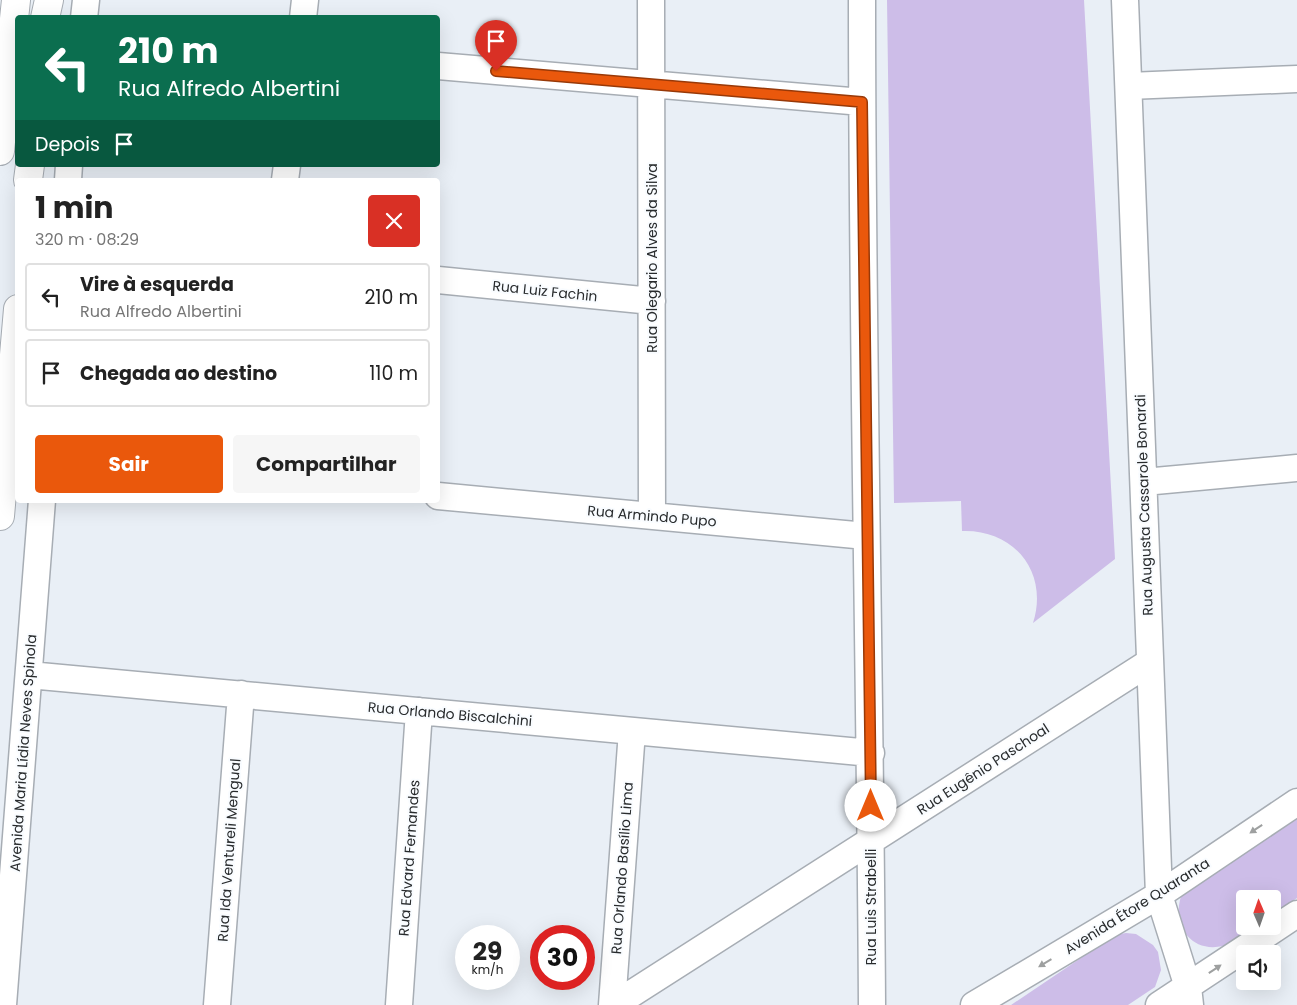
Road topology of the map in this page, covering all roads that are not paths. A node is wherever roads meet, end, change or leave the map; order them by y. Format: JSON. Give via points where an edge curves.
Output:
{"nodes":[{"id":1,"x":16,"y":0,"type":"edge"},
{"id":2,"x":49,"y":0,"type":"edge"},
{"id":3,"x":86,"y":0,"type":"edge"},
{"id":4,"x":305,"y":0,"type":"edge"},
{"id":5,"x":651,"y":0,"type":"edge"},
{"id":6,"x":862,"y":0,"type":"edge"},
{"id":7,"x":1126,"y":0,"type":"edge"},
{"id":8,"x":46,"y":15,"type":"edge"},
{"id":9,"x":84,"y":15,"type":"edge"},
{"id":10,"x":302,"y":15,"type":"edge"},
{"id":11,"x":440,"y":66,"type":"edge"},
{"id":12,"x":1297,"y":79,"type":"edge"},
{"id":13,"x":651,"y":84,"type":"junction"},
{"id":14,"x":1129,"y":86,"type":"junction"},
{"id":15,"x":862,"y":102,"type":"junction"},
{"id":16,"x":0,"y":151,"type":"edge"},
{"id":17,"x":440,"y":280,"type":"edge"},
{"id":18,"x":652,"y":301,"type":"junction"},
{"id":19,"x":15,"y":344,"type":"edge"},
{"id":20,"x":1297,"y":468,"type":"edge"},
{"id":21,"x":1144,"y":482,"type":"junction"},
{"id":22,"x":440,"y":496,"type":"edge"},
{"id":23,"x":42,"y":503,"type":"edge"},
{"id":24,"x":0,"y":516,"type":"edge"},
{"id":25,"x":652,"y":516,"type":"junction"},
{"id":26,"x":866,"y":536,"type":"junction"},
{"id":27,"x":1150,"y":662,"type":"junction"},
{"id":28,"x":29,"y":675,"type":"junction"},
{"id":29,"x":241,"y":694,"type":"junction"},
{"id":30,"x":419,"y":711,"type":"junction"},
{"id":31,"x":632,"y":731,"type":"junction"},
{"id":32,"x":871,"y":753,"type":"junction"},
{"id":33,"x":1297,"y":802,"type":"edge"},
{"id":34,"x":871,"y":841,"type":"junction"},
{"id":35,"x":1159,"y":895,"type":"junction"},
{"id":36,"x":1297,"y":914,"type":"edge"},
{"id":37,"x":1189,"y":996,"type":"edge"},
{"id":38,"x":3,"y":1005,"type":"edge"},
{"id":39,"x":217,"y":1005,"type":"edge"},
{"id":40,"x":399,"y":1005,"type":"edge"},
{"id":41,"x":613,"y":1005,"type":"edge"},
{"id":42,"x":872,"y":1005,"type":"edge"},
{"id":43,"x":974,"y":1005,"type":"edge"},
{"id":44,"x":1159,"y":1005,"type":"edge"}],
"edges":[{"from":1,"to":16,"type":"main road"},
{"from":2,"to":8,"type":"main road"},
{"from":3,"to":9,"type":"street"},
{"from":4,"to":10,"type":"street"},
{"from":5,"to":13,"type":"street","name":"Rua Olegario Alves da Silva"},
{"from":6,"to":15,"type":"street","name":"Rua Luis Strabelli"},
{"from":7,"to":14,"type":"street","name":"Rua Augusta Cassarole Bonardi"},
{"from":11,"to":13,"type":"street"},
{"from":12,"to":14,"type":"street"},
{"from":13,"to":15,"type":"street"},
{"from":13,"to":18,"type":"street","name":"Rua Olegario Alves da Silva"},
{"from":14,"to":21,"type":"street","name":"Rua Augusta Cassarole Bonardi"},
{"from":15,"to":26,"type":"street","name":"Rua Luis Strabelli"},
{"from":17,"to":18,"type":"street","name":"Rua Luiz Fachin"},
{"from":18,"to":25,"type":"street","name":"Rua Olegario Alves da Silva"},
{"from":19,"to":24,"type":"main road"},
{"from":20,"to":21,"type":"street"},
{"from":21,"to":27,"type":"street","name":"Rua Augusta Cassarole Bonardi"},
{"from":22,"to":25,"type":"street","name":"Rua Armindo Pupo"},
{"from":23,"to":28,"type":"street","name":"Avenida Maria Lídia Neves Spinola"},
{"from":25,"to":26,"type":"street","name":"Rua Armindo Pupo"},
{"from":26,"to":32,"type":"street","name":"Rua Luis Strabelli"},
{"from":27,"to":34,"type":"street","name":"Rua Eugênio Paschoal"},
{"from":27,"to":35,"type":"street","name":"Rua Augusta Cassarole Bonardi"},
{"from":28,"to":29,"type":"street","name":"Rua Orlando Biscalchini"},
{"from":28,"to":38,"type":"street","name":"Avenida Maria Lídia Neves Spinola"},
{"from":29,"to":30,"type":"street","name":"Rua Orlando Biscalchini"},
{"from":29,"to":39,"type":"street","name":"Rua Ida Ventureli Mengual"},
{"from":30,"to":31,"type":"street","name":"Rua Orlando Biscalchini"},
{"from":30,"to":40,"type":"street","name":"Rua Edvard Fernandes"},
{"from":31,"to":32,"type":"street","name":"Rua Orlando Biscalchini"},
{"from":31,"to":41,"type":"street","name":"Rua Orlando Basílio Lima"},
{"from":32,"to":34,"type":"street","name":"Rua Luis Strabelli"},
{"from":33,"to":35,"type":"street","name":"Avenida Étore Quaranta","one_way":true},
{"from":34,"to":41,"type":"street","name":"Rua Eugênio Paschoal"},
{"from":34,"to":42,"type":"street","name":"Rua Luis Strabelli"},
{"from":35,"to":37,"type":"street","name":"Rua Augusta Cassarole Bonardi"},
{"from":35,"to":43,"type":"street","name":"Avenida Étore Quaranta","one_way":true},
{"from":37,"to":36,"type":"street","one_way":true},
{"from":37,"to":44,"type":"street"}]}
